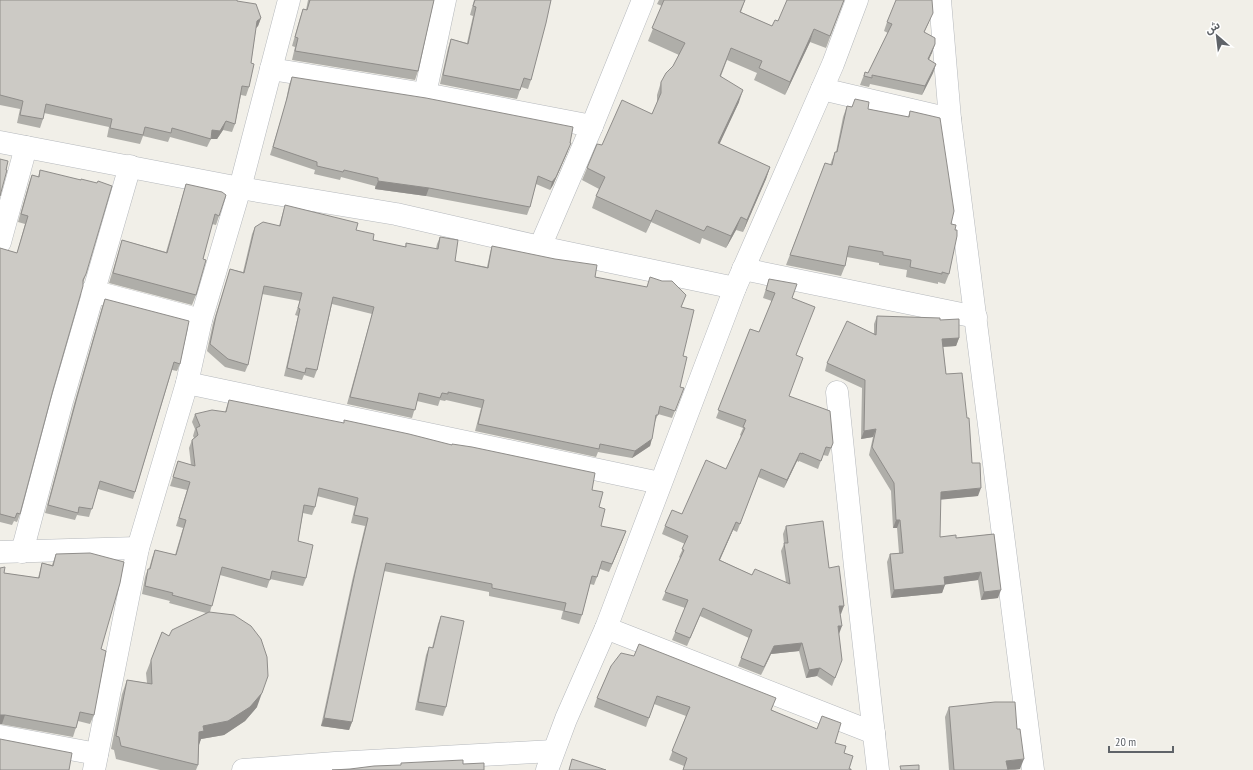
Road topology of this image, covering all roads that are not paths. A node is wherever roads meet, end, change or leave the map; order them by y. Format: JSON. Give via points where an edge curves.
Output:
{"nodes":[{"id":1,"x":289,"y":0,"type":"edge"},
{"id":2,"x":445,"y":0,"type":"edge"},
{"id":3,"x":643,"y":0,"type":"edge"},
{"id":4,"x":857,"y":0,"type":"edge"},
{"id":5,"x":940,"y":0,"type":"edge"},
{"id":6,"x":271,"y":68,"type":"junction"},
{"id":7,"x":822,"y":89,"type":"junction"},
{"id":8,"x":425,"y":94,"type":"junction"},
{"id":9,"x":950,"y":119,"type":"junction"},
{"id":10,"x":592,"y":126,"type":"junction"},
{"id":11,"x":0,"y":142,"type":"edge"},
{"id":12,"x":26,"y":147,"type":"junction"},
{"id":13,"x":130,"y":166,"type":"junction"},
{"id":14,"x":240,"y":188,"type":"junction"},
{"id":15,"x":0,"y":242,"type":"edge"},
{"id":16,"x":540,"y":247,"type":"junction"},
{"id":17,"x":739,"y":279,"type":"junction"},
{"id":18,"x":92,"y":291,"type":"junction"},
{"id":19,"x":976,"y":317,"type":"junction"},
{"id":20,"x":201,"y":320,"type":"junction"},
{"id":21,"x":187,"y":383,"type":"junction"},
{"id":22,"x":837,"y":392,"type":"dead end"},
{"id":23,"x":660,"y":483,"type":"junction"},
{"id":24,"x":138,"y":548,"type":"junction"},
{"id":25,"x":0,"y":552,"type":"edge"},
{"id":26,"x":22,"y":552,"type":"junction"},
{"id":27,"x":606,"y":628,"type":"junction"},
{"id":28,"x":874,"y":733,"type":"junction"},
{"id":29,"x":0,"y":736,"type":"edge"},
{"id":30,"x":550,"y":761,"type":"edge"},
{"id":31,"x":95,"y":762,"type":"edge"},
{"id":32,"x":243,"y":770,"type":"edge"},
{"id":33,"x":878,"y":770,"type":"edge"},
{"id":34,"x":1033,"y":770,"type":"edge"}],
"edges":[{"from":1,"to":6,"type":"street"},
{"from":2,"to":8,"type":"street"},
{"from":3,"to":10,"type":"street"},
{"from":4,"to":7,"type":"street"},
{"from":5,"to":9,"type":"street"},
{"from":6,"to":8,"type":"street"},
{"from":6,"to":14,"type":"street"},
{"from":7,"to":9,"type":"street"},
{"from":7,"to":17,"type":"street"},
{"from":8,"to":10,"type":"street"},
{"from":9,"to":19,"type":"street"},
{"from":10,"to":16,"type":"street"},
{"from":11,"to":12,"type":"street"},
{"from":12,"to":13,"type":"street"},
{"from":12,"to":15,"type":"street"},
{"from":13,"to":14,"type":"street"},
{"from":13,"to":18,"type":"street"},
{"from":14,"to":16,"type":"street","via":[[396,214]]},
{"from":14,"to":20,"type":"street"},
{"from":16,"to":17,"type":"street"},
{"from":17,"to":19,"type":"street"},
{"from":17,"to":23,"type":"street"},
{"from":18,"to":20,"type":"street"},
{"from":18,"to":26,"type":"street"},
{"from":19,"to":34,"type":"street"},
{"from":20,"to":21,"type":"street"},
{"from":21,"to":23,"type":"street"},
{"from":21,"to":24,"type":"street"},
{"from":22,"to":28,"type":"street"},
{"from":23,"to":27,"type":"street"},
{"from":24,"to":26,"type":"street"},
{"from":24,"to":31,"type":"street"},
{"from":25,"to":26,"type":"street"},
{"from":27,"to":28,"type":"street"},
{"from":27,"to":30,"type":"street"},
{"from":28,"to":33,"type":"street"},
{"from":29,"to":31,"type":"street"},
{"from":30,"to":32,"type":"street","via":[[335,763]]}]}
